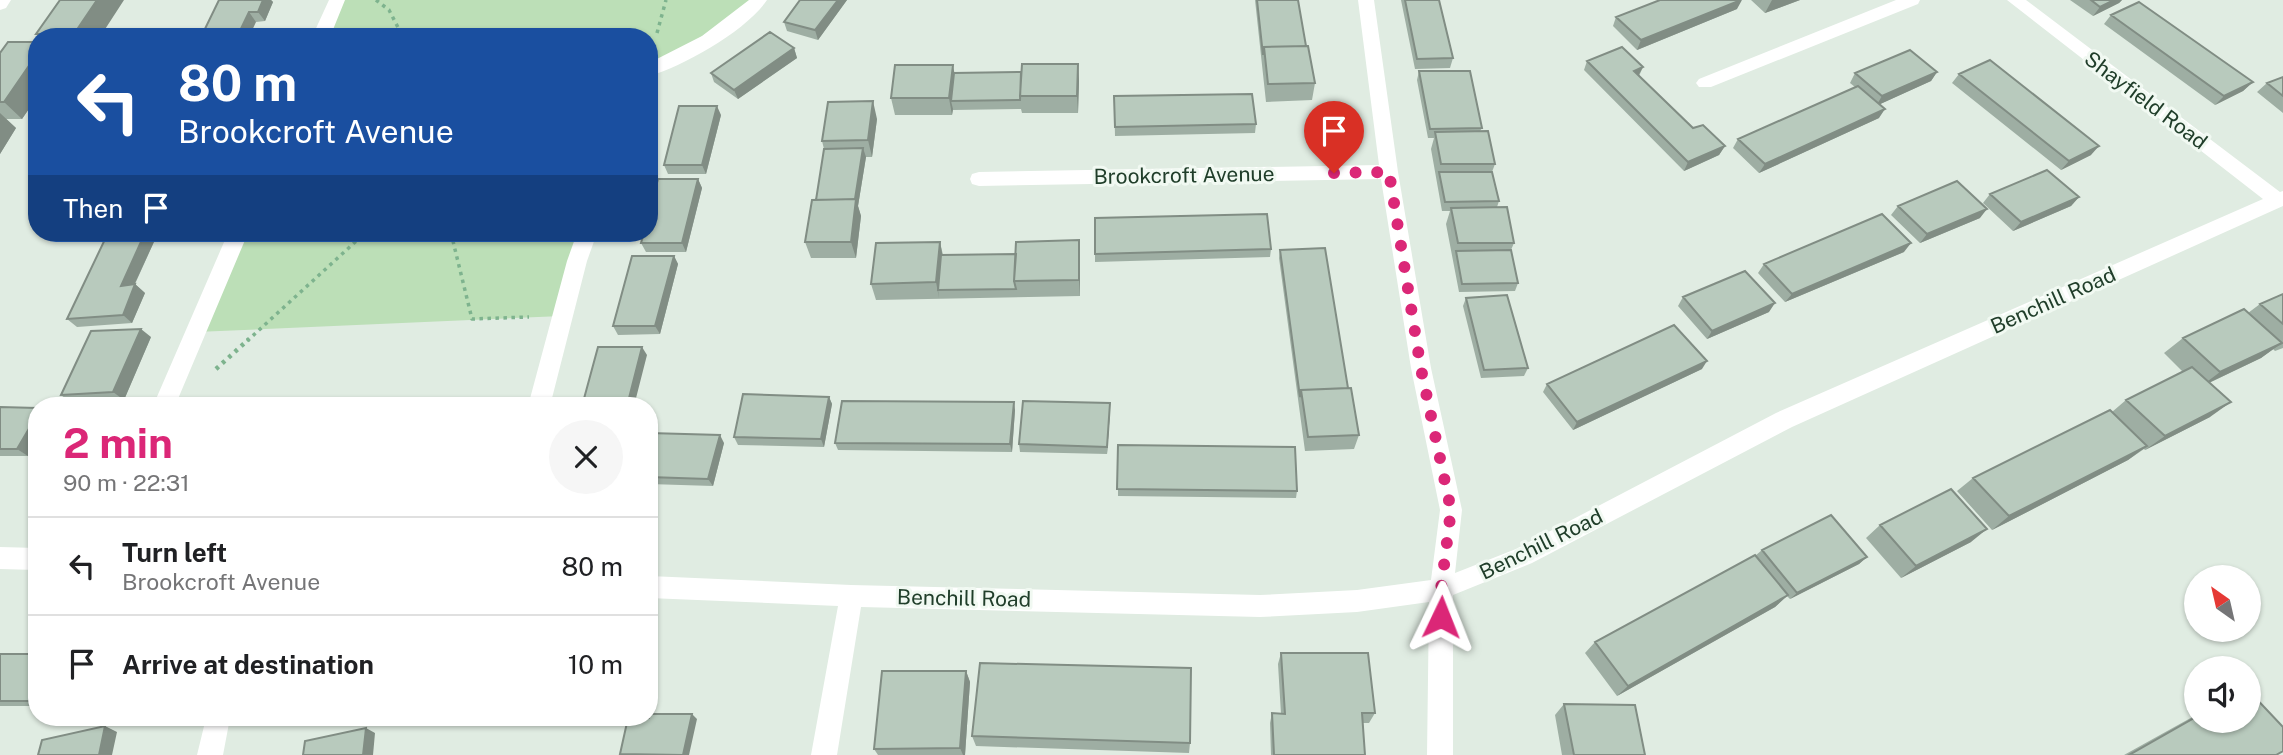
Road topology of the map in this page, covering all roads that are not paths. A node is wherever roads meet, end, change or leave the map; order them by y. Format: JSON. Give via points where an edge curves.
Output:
{"nodes":[{"id":1,"x":3,"y":0,"type":"edge"},
{"id":2,"x":337,"y":0,"type":"edge"},
{"id":3,"x":760,"y":0,"type":"edge"},
{"id":4,"x":1366,"y":0,"type":"edge"},
{"id":5,"x":1912,"y":0,"type":"edge"},
{"id":6,"x":2015,"y":0,"type":"edge"},
{"id":7,"x":0,"y":4,"type":"edge"},
{"id":8,"x":325,"y":28,"type":"edge"},
{"id":9,"x":658,"y":66,"type":"edge"},
{"id":10,"x":1705,"y":83,"type":"dead end"},
{"id":11,"x":1389,"y":172,"type":"junction"},
{"id":12,"x":979,"y":179,"type":"dead end"},
{"id":13,"x":2280,"y":199,"type":"edge"},
{"id":14,"x":234,"y":242,"type":"edge"},
{"id":15,"x":584,"y":242,"type":"edge"},
{"id":16,"x":168,"y":397,"type":"edge"},
{"id":17,"x":540,"y":397,"type":"edge"},
{"id":18,"x":0,"y":558,"type":"edge"},
{"id":19,"x":28,"y":559,"type":"edge"},
{"id":20,"x":658,"y":587,"type":"edge"},
{"id":21,"x":1441,"y":589,"type":"junction"},
{"id":22,"x":851,"y":596,"type":"junction"},
{"id":23,"x":216,"y":726,"type":"edge"},
{"id":24,"x":210,"y":755,"type":"edge"},
{"id":25,"x":824,"y":755,"type":"edge"},
{"id":26,"x":1440,"y":755,"type":"edge"}],
"edges":[{"from":1,"to":7,"type":"street"},
{"from":2,"to":8,"type":"street"},
{"from":3,"to":9,"type":"street","via":[[741,19],[697,48]]},
{"from":4,"to":11,"type":"street"},
{"from":5,"to":10,"type":"street"},
{"from":6,"to":13,"type":"street","name":"Shayfield Road"},
{"from":11,"to":12,"type":"street","name":"Brookcroft Avenue"},
{"from":11,"to":21,"type":"street","via":[[1421,369],[1451,510]]},
{"from":13,"to":21,"type":"street","name":"Benchill Road","via":[[1784,420],[1524,556]]},
{"from":14,"to":16,"type":"street"},
{"from":15,"to":17,"type":"street"},
{"from":18,"to":19,"type":"street"},
{"from":20,"to":22,"type":"street","name":"Benchill Road"},
{"from":21,"to":22,"type":"street","name":"Benchill Road","via":[[1357,601],[1260,606]]},
{"from":21,"to":26,"type":"street"},
{"from":22,"to":25,"type":"street"},
{"from":23,"to":24,"type":"street"}]}
